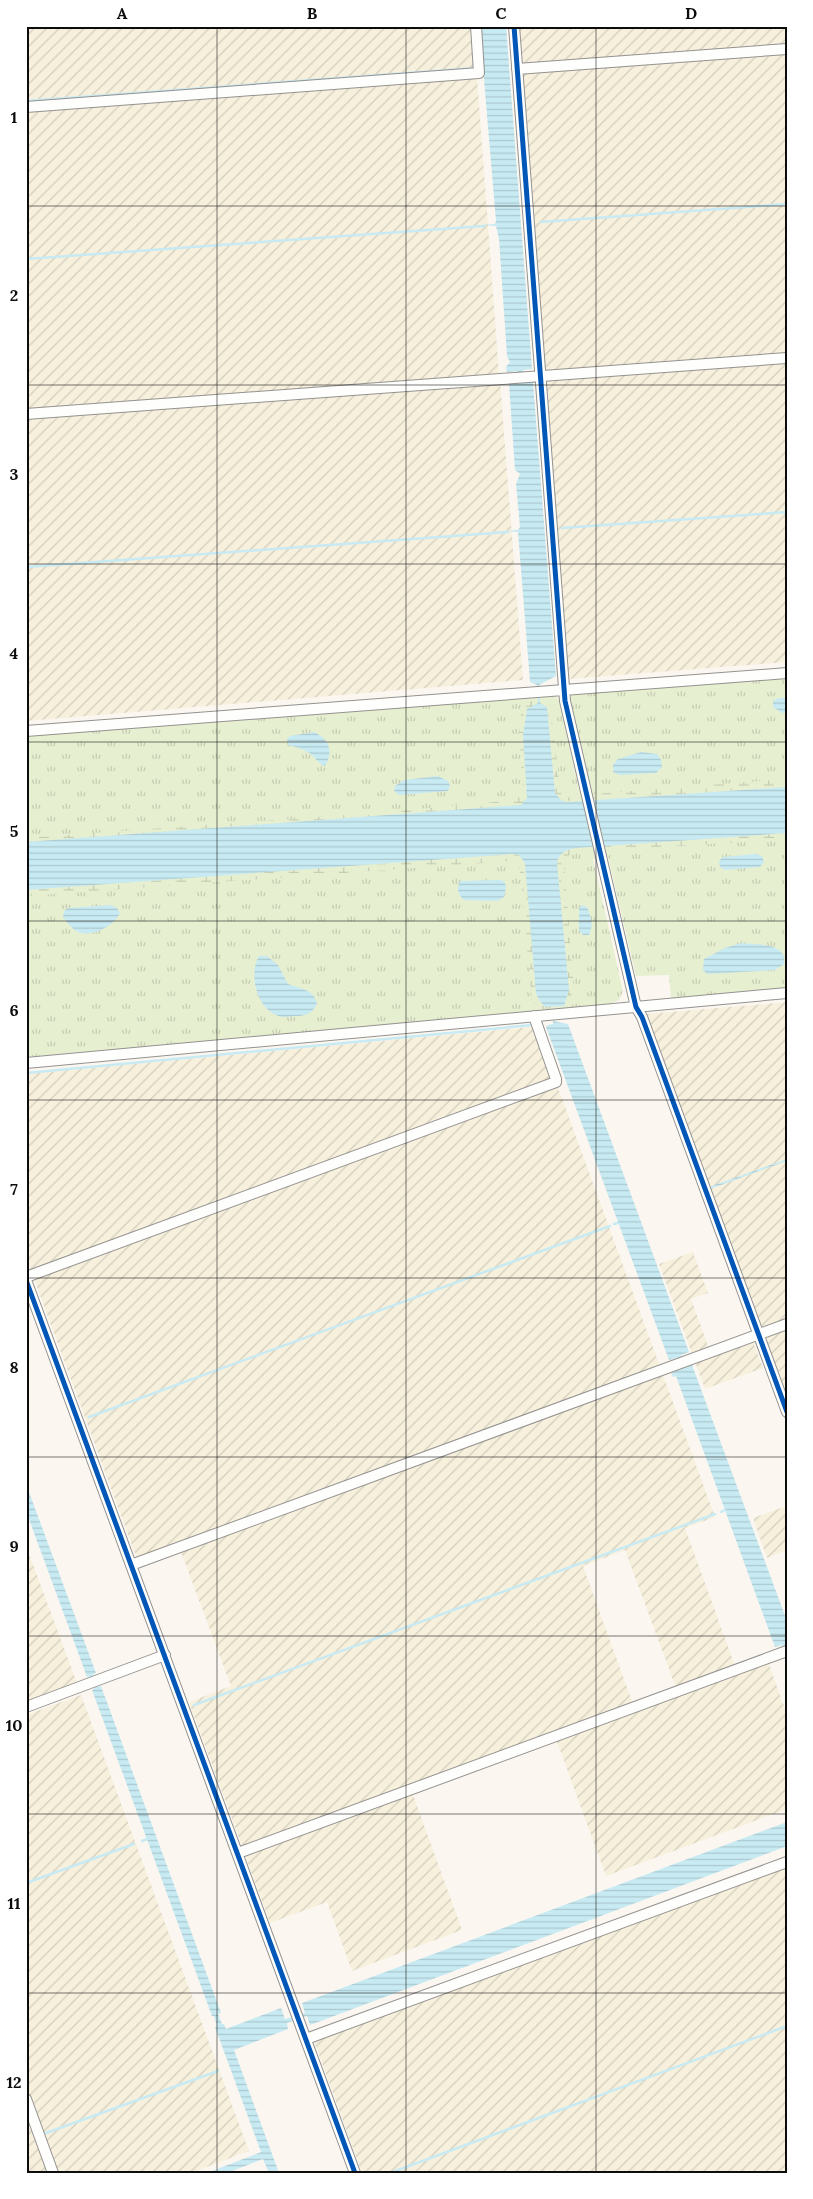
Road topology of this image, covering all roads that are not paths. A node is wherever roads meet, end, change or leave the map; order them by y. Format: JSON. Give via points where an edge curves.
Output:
{"nodes":[{"id":1,"x":476,"y":26,"type":"edge"},
{"id":2,"x":514,"y":26,"type":"edge"},
{"id":3,"x":787,"y":49,"type":"edge"},
{"id":4,"x":517,"y":69,"type":"junction"},
{"id":5,"x":26,"y":107,"type":"edge"},
{"id":6,"x":787,"y":358,"type":"edge"},
{"id":7,"x":540,"y":376,"type":"junction"},
{"id":8,"x":26,"y":414,"type":"edge"},
{"id":9,"x":787,"y":673,"type":"edge"},
{"id":10,"x":563,"y":689,"type":"junction"},
{"id":11,"x":26,"y":731,"type":"edge"},
{"id":12,"x":787,"y":993,"type":"edge"},
{"id":13,"x":636,"y":1007,"type":"junction"},
{"id":14,"x":534,"y":1016,"type":"junction"},
{"id":15,"x":26,"y":1063,"type":"edge"},
{"id":16,"x":26,"y":1278,"type":"edge"},
{"id":17,"x":787,"y":1324,"type":"edge"},
{"id":18,"x":758,"y":1335,"type":"junction"},
{"id":19,"x":787,"y":1412,"type":"edge"},
{"id":20,"x":131,"y":1565,"type":"junction"},
{"id":21,"x":785,"y":1652,"type":"edge"},
{"id":22,"x":165,"y":1655,"type":"junction"},
{"id":23,"x":26,"y":1707,"type":"edge"},
{"id":24,"x":238,"y":1853,"type":"junction"},
{"id":25,"x":787,"y":1862,"type":"edge"},
{"id":26,"x":306,"y":2039,"type":"junction"},
{"id":27,"x":26,"y":2099,"type":"edge"},
{"id":28,"x":53,"y":2173,"type":"edge"},
{"id":29,"x":355,"y":2173,"type":"edge"}],
"edges":[{"from":1,"to":5,"type":"street","via":[[479,73]]},
{"from":2,"to":4,"type":"street"},
{"from":3,"to":4,"type":"street"},
{"from":4,"to":7,"type":"street"},
{"from":6,"to":7,"type":"street"},
{"from":7,"to":8,"type":"street"},
{"from":7,"to":10,"type":"street"},
{"from":9,"to":10,"type":"street"},
{"from":10,"to":11,"type":"street"},
{"from":10,"to":13,"type":"street"},
{"from":12,"to":13,"type":"street"},
{"from":13,"to":14,"type":"street"},
{"from":13,"to":18,"type":"street"},
{"from":14,"to":15,"type":"street"},
{"from":14,"to":16,"type":"street","via":[[556,1082]]},
{"from":16,"to":20,"type":"street"},
{"from":17,"to":18,"type":"street"},
{"from":18,"to":19,"type":"street"},
{"from":18,"to":20,"type":"street"},
{"from":20,"to":22,"type":"street"},
{"from":21,"to":24,"type":"street"},
{"from":22,"to":23,"type":"street"},
{"from":22,"to":24,"type":"street"},
{"from":24,"to":26,"type":"street"},
{"from":25,"to":26,"type":"street"},
{"from":26,"to":29,"type":"street"},
{"from":27,"to":28,"type":"street"}]}
